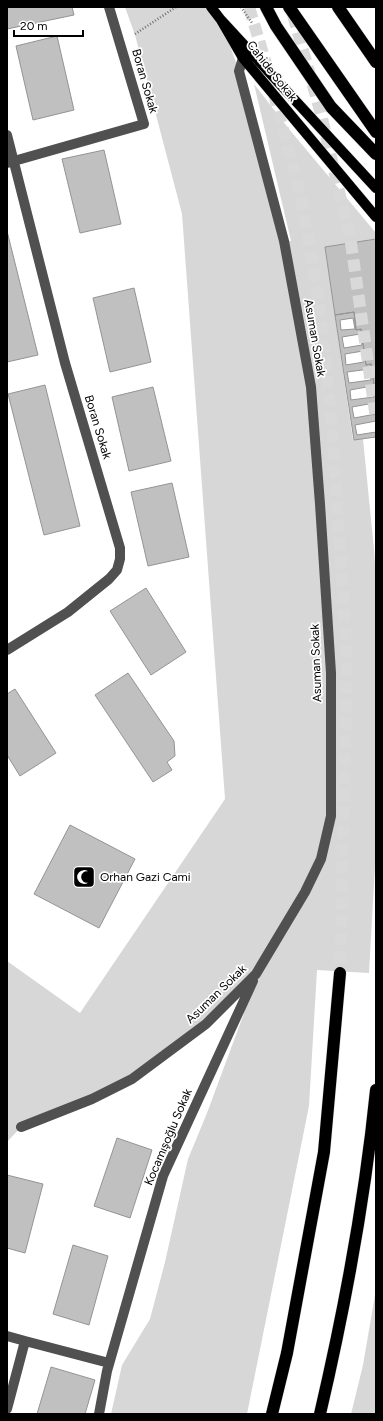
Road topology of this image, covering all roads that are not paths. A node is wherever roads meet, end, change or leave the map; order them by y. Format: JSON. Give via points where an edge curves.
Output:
{"nodes":[{"id":1,"x":109,"y":7,"type":"edge"},
{"id":2,"x":211,"y":7,"type":"edge"},
{"id":3,"x":266,"y":7,"type":"edge"},
{"id":4,"x":289,"y":7,"type":"edge"},
{"id":5,"x":338,"y":7,"type":"edge"},
{"id":6,"x":221,"y":20,"type":"junction"},
{"id":7,"x":242,"y":58,"type":"junction"},
{"id":8,"x":376,"y":62,"type":"edge"},
{"id":9,"x":376,"y":132,"type":"edge"},
{"id":10,"x":7,"y":135,"type":"edge"},
{"id":11,"x":376,"y":154,"type":"edge"},
{"id":12,"x":10,"y":162,"type":"edge"},
{"id":13,"x":376,"y":188,"type":"edge"},
{"id":14,"x":376,"y":217,"type":"edge"},
{"id":15,"x":7,"y":650,"type":"edge"},
{"id":16,"x":340,"y":973,"type":"tunnel mouth"},
{"id":17,"x":256,"y":974,"type":"junction"},
{"id":18,"x":376,"y":1090,"type":"edge"},
{"id":19,"x":21,"y":1127,"type":"dead end"},
{"id":20,"x":7,"y":1336,"type":"edge"},
{"id":21,"x":25,"y":1342,"type":"junction"},
{"id":22,"x":109,"y":1364,"type":"junction"},
{"id":23,"x":7,"y":1409,"type":"edge"},
{"id":24,"x":99,"y":1414,"type":"edge"},
{"id":25,"x":272,"y":1414,"type":"edge"},
{"id":26,"x":320,"y":1414,"type":"edge"}],
"edges":[{"from":1,"to":12,"type":"street","name":"Boran Sokak","via":[[144,124]]},
{"from":2,"to":6,"type":"main road"},
{"from":3,"to":11,"type":"highway","via":[[276,26],[332,107]]},
{"from":4,"to":9,"type":"highway"},
{"from":5,"to":8,"type":"highway"},
{"from":6,"to":7,"type":"main road","name":"Cahide Sokak"},
{"from":6,"to":13,"type":"main road","name":"Cahide Sokak"},
{"from":7,"to":14,"type":"main road","name":"Cahide Sokak"},
{"from":7,"to":17,"type":"street","name":"Asuman Sokak","via":[[240,71],[284,241],[311,387],[330,673],[331,816],[321,859],[305,892]]},
{"from":10,"to":12,"type":"street","name":"Boran Sokak"},
{"from":12,"to":15,"type":"street","name":"Boran Sokak","via":[[65,363],[120,548],[120,559],[117,570],[68,612]]},
{"from":16,"to":25,"type":"highway","via":[[324,1152],[288,1353]]},
{"from":17,"to":19,"type":"street","name":"Asuman Sokak","via":[[206,1024],[132,1079],[92,1099]]},
{"from":17,"to":22,"type":"street","name":"Kocamışoğlu Sokak","via":[[163,1176]]},
{"from":18,"to":26,"type":"highway","via":[[354,1248]]},
{"from":20,"to":21,"type":"street"},
{"from":21,"to":22,"type":"street"},
{"from":21,"to":23,"type":"street"},
{"from":22,"to":24,"type":"street","name":"Kocamışoğlu Sokak"}]}
